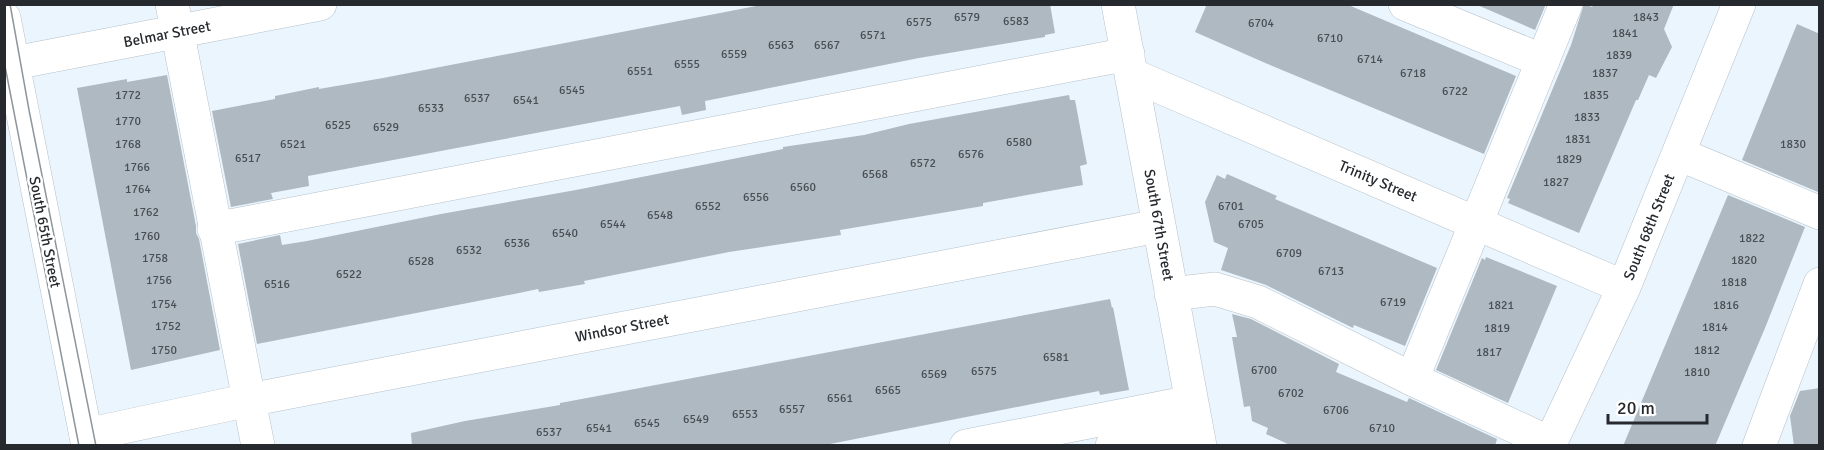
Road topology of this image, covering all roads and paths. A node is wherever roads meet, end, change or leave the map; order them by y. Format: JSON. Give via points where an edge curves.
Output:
{"nodes":[{"id":1,"x":320,"y":4,"type":"edge"},
{"id":2,"x":1118,"y":4,"type":"edge"},
{"id":3,"x":1405,"y":4,"type":"edge"},
{"id":4,"x":1566,"y":4,"type":"edge"},
{"id":5,"x":1739,"y":4,"type":"edge"},
{"id":6,"x":4,"y":18,"type":"edge"},
{"id":7,"x":174,"y":18,"type":"edge"},
{"id":8,"x":1543,"y":61,"type":"junction"},
{"id":9,"x":14,"y":63,"type":"junction"},
{"id":10,"x":1130,"y":64,"type":"junction"},
{"id":11,"x":13,"y":113,"type":"edge"},
{"id":12,"x":1679,"y":154,"type":"junction"},
{"id":13,"x":1820,"y":213,"type":"edge"},
{"id":14,"x":1476,"y":223,"type":"junction"},
{"id":15,"x":1158,"y":226,"type":"junction"},
{"id":16,"x":214,"y":229,"type":"junction"},
{"id":17,"x":1624,"y":287,"type":"junction"},
{"id":18,"x":1818,"y":292,"type":"edge"},
{"id":19,"x":1171,"y":294,"type":"junction"},
{"id":20,"x":1412,"y":379,"type":"junction"},
{"id":21,"x":249,"y":400,"type":"junction"},
{"id":22,"x":1196,"y":425,"type":"edge"},
{"id":23,"x":87,"y":440,"type":"edge"},
{"id":24,"x":1550,"y":444,"type":"edge"},
{"id":25,"x":258,"y":446,"type":"edge"},
{"id":26,"x":966,"y":446,"type":"edge"},
{"id":27,"x":1112,"y":446,"type":"edge"},
{"id":28,"x":1759,"y":446,"type":"edge"}],
"edges":[{"from":1,"to":7,"type":"street","name":"Belmar Street"},
{"from":2,"to":10,"type":"street","name":"South 67th Street"},
{"from":3,"to":8,"type":"street"},
{"from":4,"to":8,"type":"street"},
{"from":5,"to":12,"type":"street","name":"South 68th Street"},
{"from":6,"to":9,"type":"street","name":"South 65th Street"},
{"from":7,"to":9,"type":"street","name":"Belmar Street"},
{"from":7,"to":16,"type":"street"},
{"from":8,"to":14,"type":"street"},
{"from":9,"to":11,"type":"street","name":"South 65th Street"},
{"from":10,"to":14,"type":"street","name":"Trinity Street"},
{"from":10,"to":15,"type":"street","name":"South 67th Street"},
{"from":10,"to":16,"type":"street"},
{"from":11,"to":23,"type":"street","name":"South 65th Street"},
{"from":12,"to":13,"type":"street"},
{"from":12,"to":17,"type":"street","name":"South 68th Street"},
{"from":14,"to":17,"type":"street","name":"Trinity Street"},
{"from":14,"to":20,"type":"street"},
{"from":15,"to":19,"type":"street","name":"South 67th Street"},
{"from":15,"to":21,"type":"street","name":"Windsor Street"},
{"from":16,"to":21,"type":"street"},
{"from":17,"to":24,"type":"street","name":"South 68th Street"},
{"from":18,"to":28,"type":"street"},
{"from":19,"to":20,"type":"street","via":[[1215,289],[1258,302]]},
{"from":19,"to":22,"type":"street","name":"South 67th Street"},
{"from":20,"to":24,"type":"street"},
{"from":21,"to":23,"type":"street","name":"Windsor Street"},
{"from":21,"to":25,"type":"street"},
{"from":22,"to":26,"type":"street"},
{"from":22,"to":27,"type":"street"}]}
